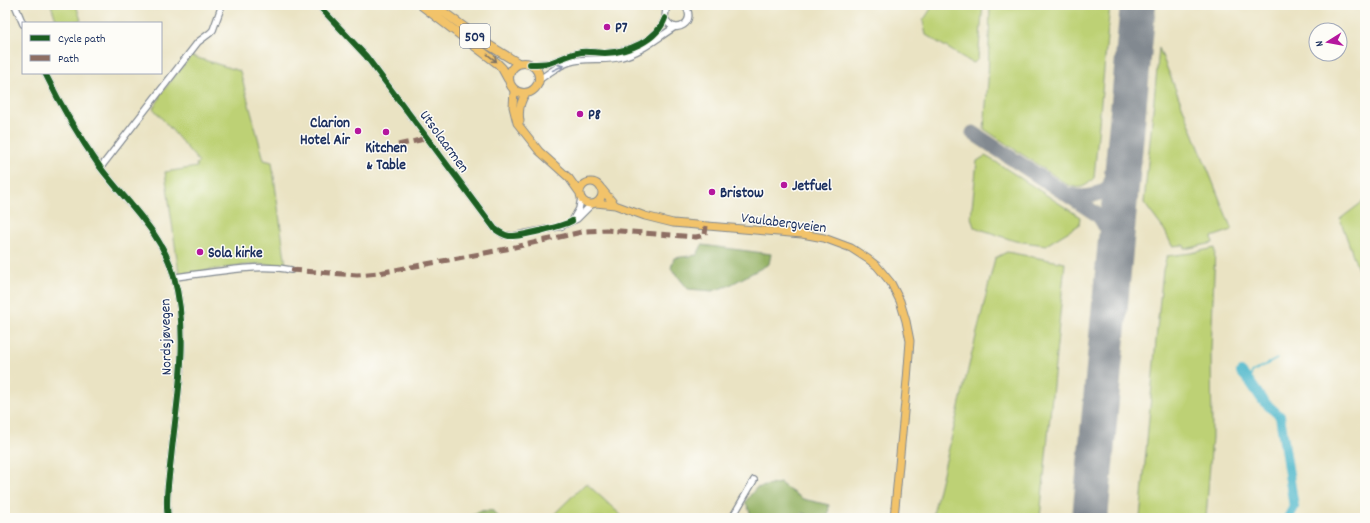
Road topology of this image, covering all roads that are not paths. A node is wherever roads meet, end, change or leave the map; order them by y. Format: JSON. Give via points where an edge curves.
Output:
{"nodes":[{"id":1,"x":15,"y":5,"type":"edge"},
{"id":2,"x":222,"y":5,"type":"edge"},
{"id":3,"x":421,"y":5,"type":"edge"},
{"id":4,"x":434,"y":5,"type":"edge"},
{"id":5,"x":670,"y":5,"type":"edge"},
{"id":6,"x":684,"y":5,"type":"edge"},
{"id":7,"x":690,"y":5,"type":"edge"},
{"id":8,"x":320,"y":7,"type":"dead end"},
{"id":9,"x":689,"y":13,"type":"junction"},
{"id":10,"x":665,"y":18,"type":"junction"},
{"id":11,"x":22,"y":22,"type":"edge"},
{"id":12,"x":675,"y":27,"type":"junction"},
{"id":13,"x":518,"y":64,"type":"junction"},
{"id":14,"x":530,"y":64,"type":"junction"},
{"id":15,"x":46,"y":74,"type":"edge"},
{"id":16,"x":508,"y":79,"type":"junction"},
{"id":17,"x":539,"y":80,"type":"junction"},
{"id":18,"x":514,"y":90,"type":"junction"},
{"id":19,"x":526,"y":93,"type":"junction"},
{"id":20,"x":522,"y":129,"type":"junction"},
{"id":21,"x":101,"y":167,"type":"junction"},
{"id":22,"x":569,"y":178,"type":"junction"},
{"id":23,"x":588,"y":182,"type":"junction"},
{"id":24,"x":602,"y":189,"type":"junction"},
{"id":25,"x":580,"y":195,"type":"junction"},
{"id":26,"x":594,"y":203,"type":"junction"},
{"id":27,"x":615,"y":205,"type":"junction"},
{"id":28,"x":572,"y":221,"type":"junction"},
{"id":29,"x":291,"y":270,"type":"dead end"},
{"id":30,"x":175,"y":277,"type":"junction"},
{"id":31,"x":754,"y":480,"type":"dead end"},
{"id":32,"x":168,"y":518,"type":"edge"},
{"id":33,"x":732,"y":518,"type":"edge"},
{"id":34,"x":894,"y":518,"type":"edge"}],
"edges":[{"from":1,"to":11,"type":"street"},
{"from":2,"to":21,"type":"street","via":[[210,33],[198,42]]},
{"from":3,"to":16,"type":"highway","number":"509","one_way":true,"via":[[497,63]]},
{"from":4,"to":13,"type":"highway","number":"509"},
{"from":5,"to":10,"type":"street","via":[[666,9]]},
{"from":6,"to":9,"type":"street"},
{"from":7,"to":9,"type":"street"},
{"from":8,"to":28,"type":"street","name":"Utsolaarmen","via":[[366,56],[495,229],[513,236],[562,226]]},
{"from":9,"to":12,"type":"street","via":[[687,22]]},
{"from":10,"to":12,"type":"street","via":[[670,26]]},
{"from":10,"to":14,"type":"street","via":[[656,34],[626,49],[605,53],[580,52],[550,62]]},
{"from":17,"to":12,"type":"street","one_way":true,"via":[[570,62],[606,60],[636,52]]},
{"from":13,"to":14,"type":"highway"},
{"from":13,"to":16,"type":"highway","via":[[509,72]]},
{"from":14,"to":17,"type":"highway","via":[[536,68]]},
{"from":15,"to":21,"type":"street","name":"Nordsjøvegen","via":[[67,114]]},
{"from":16,"to":18,"type":"highway","number":"509"},
{"from":17,"to":19,"type":"highway","via":[[532,91]]},
{"from":18,"to":19,"type":"highway"},
{"from":18,"to":20,"type":"main road","via":[[513,107],[517,123]]},
{"from":19,"to":20,"type":"main road","via":[[519,113]]},
{"from":20,"to":22,"type":"main road","via":[[539,151]]},
{"from":21,"to":30,"type":"street","name":"Nordsjøvegen","via":[[156,238],[166,253]]},
{"from":22,"to":23,"type":"main road"},
{"from":22,"to":25,"type":"main road"},
{"from":23,"to":24,"type":"main road","via":[[596,182]]},
{"from":23,"to":25,"type":"main road","via":[[581,187]]},
{"from":24,"to":26,"type":"main road","via":[[601,197]]},
{"from":24,"to":27,"type":"main road"},
{"from":25,"to":26,"type":"main road","via":[[587,203]]},
{"from":25,"to":28,"type":"street","via":[[579,209]]},
{"from":26,"to":27,"type":"main road","name":"Vaulabergveien"},
{"from":26,"to":28,"type":"street","name":"Utsolaarmen"},
{"from":27,"to":34,"type":"main road","name":"Vaulabergveien","via":[[645,216],[679,223],[824,238],[860,252],[877,266],[891,283],[900,301],[910,341]]},
{"from":29,"to":30,"type":"street","via":[[257,268]]},
{"from":30,"to":32,"type":"street","name":"Nordsjøvegen","via":[[182,343],[167,498]]},
{"from":31,"to":33,"type":"street"}]}
